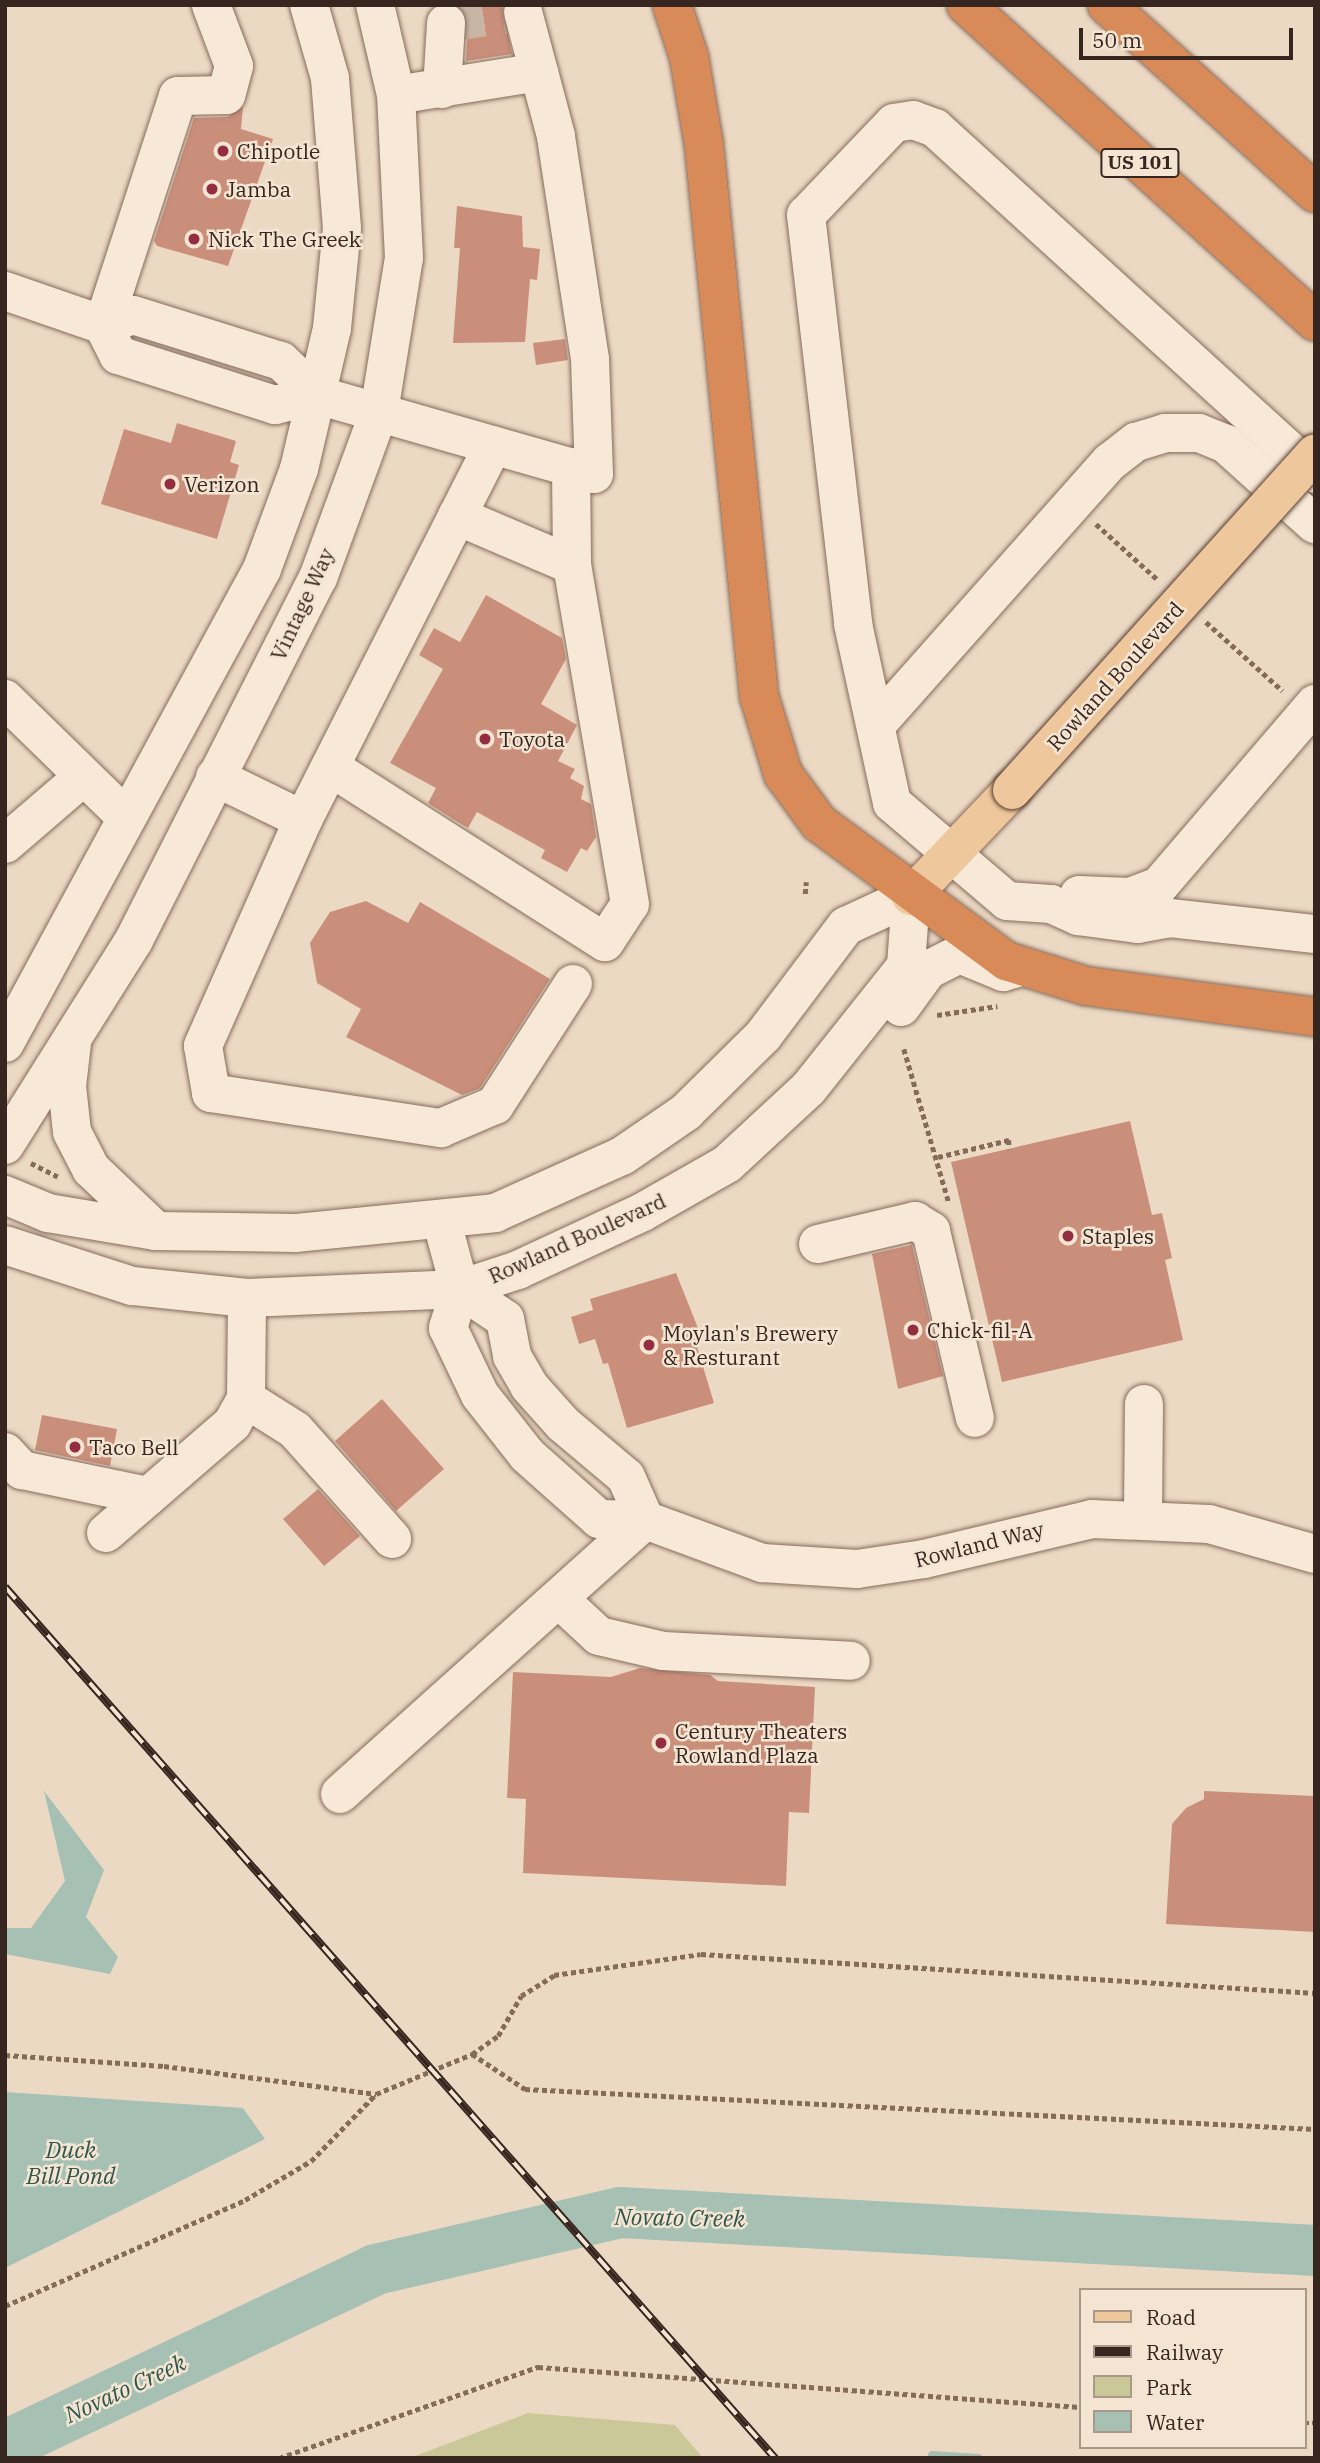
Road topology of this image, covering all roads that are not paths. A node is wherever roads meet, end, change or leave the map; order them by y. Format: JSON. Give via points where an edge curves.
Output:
{"nodes":[{"id":1,"x":211,"y":5,"type":"edge"},
{"id":2,"x":309,"y":5,"type":"edge"},
{"id":3,"x":375,"y":5,"type":"edge"},
{"id":4,"x":672,"y":5,"type":"edge"},
{"id":5,"x":966,"y":5,"type":"edge"},
{"id":6,"x":1107,"y":5,"type":"edge"},
{"id":7,"x":523,"y":12,"type":"dead end"},
{"id":8,"x":446,"y":23,"type":"dead end"},
{"id":9,"x":539,"y":72,"type":"junction"},
{"id":10,"x":442,"y":89,"type":"junction"},
{"id":11,"x":396,"y":95,"type":"junction"},
{"id":12,"x":1315,"y":193,"type":"edge"},
{"id":13,"x":5,"y":291,"type":"edge"},
{"id":14,"x":1315,"y":321,"type":"edge"},
{"id":15,"x":103,"y":325,"type":"junction"},
{"id":16,"x":317,"y":395,"type":"junction"},
{"id":17,"x":379,"y":412,"type":"junction"},
{"id":18,"x":493,"y":445,"type":"junction"},
{"id":19,"x":1315,"y":453,"type":"edge"},
{"id":20,"x":571,"y":467,"type":"junction"},
{"id":21,"x":1315,"y":474,"type":"edge"},
{"id":22,"x":457,"y":516,"type":"junction"},
{"id":23,"x":1315,"y":524,"type":"edge"},
{"id":24,"x":572,"y":565,"type":"junction"},
{"id":25,"x":5,"y":699,"type":"edge"},
{"id":26,"x":1315,"y":704,"type":"edge"},
{"id":27,"x":877,"y":724,"type":"junction"},
{"id":28,"x":330,"y":767,"type":"junction"},
{"id":29,"x":83,"y":777,"type":"junction"},
{"id":30,"x":215,"y":777,"type":"junction"},
{"id":31,"x":127,"y":818,"type":"junction"},
{"id":32,"x":303,"y":820,"type":"junction"},
{"id":33,"x":5,"y":844,"type":"edge"},
{"id":34,"x":947,"y":855,"type":"junction"},
{"id":35,"x":911,"y":896,"type":"junction"},
{"id":36,"x":1051,"y":904,"type":"junction"},
{"id":37,"x":1315,"y":934,"type":"edge"},
{"id":38,"x":1022,"y":967,"type":"junction"},
{"id":39,"x":573,"y":984,"type":"dead end"},
{"id":40,"x":1315,"y":1017,"type":"edge"},
{"id":41,"x":73,"y":1037,"type":"junction"},
{"id":42,"x":5,"y":1043,"type":"edge"},
{"id":43,"x":792,"y":1104,"type":"junction"},
{"id":44,"x":12,"y":1150,"type":"edge"},
{"id":45,"x":5,"y":1195,"type":"edge"},
{"id":46,"x":442,"y":1222,"type":"junction"},
{"id":47,"x":156,"y":1231,"type":"junction"},
{"id":48,"x":818,"y":1244,"type":"dead end"},
{"id":49,"x":5,"y":1245,"type":"edge"},
{"id":50,"x":460,"y":1289,"type":"junction"},
{"id":51,"x":247,"y":1298,"type":"junction"},
{"id":52,"x":246,"y":1399,"type":"junction"},
{"id":53,"x":1144,"y":1404,"type":"dead end"},
{"id":54,"x":975,"y":1418,"type":"dead end"},
{"id":55,"x":5,"y":1452,"type":"edge"},
{"id":56,"x":148,"y":1496,"type":"junction"},
{"id":57,"x":1143,"y":1517,"type":"junction"},
{"id":58,"x":645,"y":1520,"type":"junction"},
{"id":59,"x":106,"y":1533,"type":"dead end"},
{"id":60,"x":392,"y":1539,"type":"dead end"},
{"id":61,"x":1315,"y":1554,"type":"edge"},
{"id":62,"x":559,"y":1599,"type":"junction"},
{"id":63,"x":851,"y":1661,"type":"dead end"},
{"id":64,"x":340,"y":1794,"type":"dead end"}],
"edges":[{"from":1,"to":15,"type":"street","via":[[234,65],[226,95],[178,96]]},
{"from":2,"to":16,"type":"street","via":[[330,78],[342,228],[332,328]]},
{"from":3,"to":11,"type":"street","name":"Vintage Way"},
{"from":4,"to":35,"type":"highway","via":[[689,57],[704,145],[759,696],[783,774],[819,822]]},
{"from":5,"to":14,"type":"highway","number":"US 101"},
{"from":6,"to":12,"type":"highway"},
{"from":7,"to":9,"type":"street"},
{"from":8,"to":10,"type":"street"},
{"from":9,"to":10,"type":"street"},
{"from":9,"to":20,"type":"street","via":[[556,136],[590,359],[594,474]]},
{"from":10,"to":11,"type":"street"},
{"from":11,"to":17,"type":"street","name":"Vintage Way","via":[[404,258]]},
{"from":13,"to":15,"type":"street"},
{"from":15,"to":16,"type":"street","via":[[118,355],[275,405]]},
{"from":16,"to":17,"type":"street"},
{"from":16,"to":31,"type":"street","via":[[299,469],[262,569]]},
{"from":17,"to":18,"type":"street"},
{"from":17,"to":30,"type":"street","name":"Vintage Way","via":[[318,578]]},
{"from":18,"to":20,"type":"street"},
{"from":18,"to":22,"type":"street"},
{"from":19,"to":34,"type":"main road","name":"Rowland Boulevard","bridge":true,"via":[[1012,790]]},
{"from":20,"to":24,"type":"street"},
{"from":21,"to":27,"type":"street","via":[[935,128],[913,120],[894,123],[806,215],[853,624]]},
{"from":22,"to":24,"type":"street"},
{"from":22,"to":28,"type":"street"},
{"from":23,"to":27,"type":"street","via":[[1226,444],[1199,433],[1165,433],[1136,442],[1110,462]]},
{"from":24,"to":28,"type":"street","via":[[630,904],[605,942]]},
{"from":25,"to":29,"type":"street"},
{"from":26,"to":36,"type":"street","via":[[1159,886],[1129,897],[1079,895]]},
{"from":27,"to":34,"type":"street","via":[[892,803]]},
{"from":28,"to":32,"type":"street"},
{"from":29,"to":31,"type":"street"},
{"from":29,"to":33,"type":"street"},
{"from":30,"to":32,"type":"street"},
{"from":30,"to":41,"type":"street","name":"Vintage Way","via":[[134,940]]},
{"from":31,"to":42,"type":"street"},
{"from":32,"to":39,"type":"street","via":[[203,1046],[211,1093],[441,1128],[495,1105]]},
{"from":34,"to":35,"type":"main road","name":"Rowland Boulevard"},
{"from":34,"to":36,"type":"street","via":[[1007,901]]},
{"from":35,"to":38,"type":"highway","via":[[979,946]]},
{"from":35,"to":43,"type":"street","name":"Rowland Boulevard","via":[[906,966]]},
{"from":35,"to":46,"type":"street","name":"Rowland Boulevard","via":[[846,926],[763,1036],[687,1112],[622,1156],[508,1208]]},
{"from":36,"to":37,"type":"street","via":[[1078,916],[1138,924],[1170,918]]},
{"from":38,"to":40,"type":"highway","via":[[1086,986]]},
{"from":38,"to":43,"type":"street","via":[[1003,972],[959,954],[928,970],[832,1095]]},
{"from":41,"to":44,"type":"street","name":"Vintage Way"},
{"from":41,"to":47,"type":"street","via":[[67,1086],[72,1132],[91,1169]]},
{"from":43,"to":50,"type":"street","name":"Rowland Boulevard","via":[[727,1164],[643,1212],[518,1269]]},
{"from":45,"to":47,"type":"street","name":"Rowland Boulevard","via":[[48,1213]]},
{"from":46,"to":47,"type":"street","name":"Rowland Boulevard","via":[[296,1233]]},
{"from":46,"to":50,"type":"street"},
{"from":48,"to":54,"type":"street","via":[[915,1221],[930,1231]]},
{"from":49,"to":51,"type":"street","name":"Rowland Boulevard","via":[[132,1286]]},
{"from":50,"to":51,"type":"street","name":"Rowland Boulevard"},
{"from":50,"to":58,"type":"street","via":[[505,1319],[512,1356],[529,1386],[563,1424],[626,1477]]},
{"from":50,"to":58,"type":"street","name":"Rowland Way","via":[[448,1328],[480,1395],[527,1455],[599,1518]]},
{"from":51,"to":52,"type":"street"},
{"from":52,"to":56,"type":"street","via":[[232,1424]]},
{"from":52,"to":60,"type":"street","via":[[295,1430]]},
{"from":53,"to":57,"type":"street"},
{"from":55,"to":56,"type":"street","via":[[22,1470]]},
{"from":56,"to":59,"type":"street"},
{"from":57,"to":58,"type":"street","name":"Rowland Way","via":[[1027,1530],[925,1559],[857,1569],[762,1563]]},
{"from":57,"to":61,"type":"street","name":"Rowland Way","via":[[1235,1530]]},
{"from":58,"to":62,"type":"street"},
{"from":62,"to":63,"type":"street","via":[[598,1636],[663,1651]]},
{"from":62,"to":64,"type":"street"}]}
